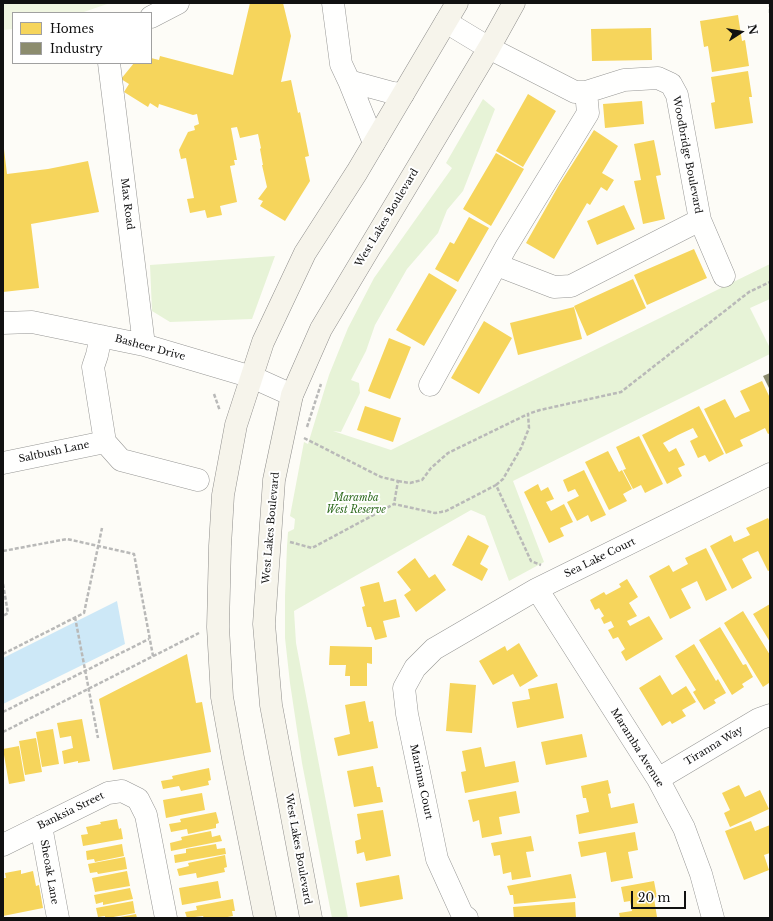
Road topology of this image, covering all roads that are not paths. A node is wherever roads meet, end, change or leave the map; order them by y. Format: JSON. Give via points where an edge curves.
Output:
{"nodes":[{"id":1,"x":178,"y":3,"type":"edge"},
{"id":2,"x":333,"y":3,"type":"edge"},
{"id":3,"x":457,"y":3,"type":"edge"},
{"id":4,"x":514,"y":3,"type":"edge"},
{"id":5,"x":152,"y":16,"type":"edge"},
{"id":6,"x":446,"y":22,"type":"junction"},
{"id":7,"x":489,"y":48,"type":"junction"},
{"id":8,"x":109,"y":64,"type":"edge"},
{"id":9,"x":349,"y":81,"type":"junction"},
{"id":10,"x":586,"y":92,"type":"junction"},
{"id":11,"x":403,"y":94,"type":"junction"},
{"id":12,"x":374,"y":143,"type":"junction"},
{"id":13,"x":700,"y":220,"type":"junction"},
{"id":14,"x":497,"y":265,"type":"junction"},
{"id":15,"x":724,"y":276,"type":"dead end"},
{"id":16,"x":3,"y":323,"type":"edge"},
{"id":17,"x":101,"y":336,"type":"junction"},
{"id":18,"x":144,"y":345,"type":"junction"},
{"id":19,"x":252,"y":377,"type":"junction"},
{"id":20,"x":430,"y":385,"type":"dead end"},
{"id":21,"x":292,"y":395,"type":"junction"},
{"id":22,"x":105,"y":442,"type":"junction"},
{"id":23,"x":3,"y":463,"type":"edge"},
{"id":24,"x":770,"y":474,"type":"edge"},
{"id":25,"x":198,"y":480,"type":"dead end"},
{"id":26,"x":537,"y":589,"type":"junction"},
{"id":27,"x":434,"y":649,"type":"joint"},
{"id":28,"x":770,"y":715,"type":"edge"},
{"id":29,"x":658,"y":779,"type":"junction"},
{"id":30,"x":41,"y":826,"type":"junction"},
{"id":31,"x":3,"y":845,"type":"edge"},
{"id":32,"x":58,"y":918,"type":"edge"},
{"id":33,"x":166,"y":918,"type":"edge"},
{"id":34,"x":265,"y":918,"type":"edge"},
{"id":35,"x":311,"y":918,"type":"edge"},
{"id":36,"x":467,"y":918,"type":"edge"},
{"id":37,"x":713,"y":918,"type":"edge"}],
"edges":[{"from":1,"to":5,"type":"street"},
{"from":2,"to":9,"type":"street","via":[[341,64]]},
{"from":3,"to":6,"type":"main road"},
{"from":4,"to":7,"type":"main road","name":"West Lakes Boulevard"},
{"from":6,"to":7,"type":"street","name":"Woodbridge Boulevard"},
{"from":6,"to":11,"type":"main road"},
{"from":7,"to":10,"type":"street","name":"Woodbridge Boulevard","via":[[575,92]]},
{"from":7,"to":21,"type":"main road","name":"West Lakes Boulevard","via":[[321,330]]},
{"from":8,"to":18,"type":"street","name":"Max Road"},
{"from":9,"to":11,"type":"street"},
{"from":9,"to":12,"type":"street"},
{"from":10,"to":13,"type":"street","name":"Woodbridge Boulevard","via":[[624,80],[658,78],[671,84],[676,95]]},
{"from":10,"to":14,"type":"street","via":[[588,113]]},
{"from":11,"to":12,"type":"main road"},
{"from":12,"to":19,"type":"main road","via":[[305,253],[263,342]]},
{"from":13,"to":14,"type":"street","name":"Woodbridge Boulevard","via":[[571,286],[554,287]]},
{"from":13,"to":15,"type":"street","name":"Woodbridge Boulevard"},
{"from":14,"to":20,"type":"street"},
{"from":16,"to":17,"type":"street","name":"Basheer Drive","via":[[32,322]]},
{"from":17,"to":18,"type":"street","name":"Basheer Drive"},
{"from":17,"to":22,"type":"street","via":[[93,367]]},
{"from":18,"to":19,"type":"street","name":"Basheer Drive"},
{"from":19,"to":21,"type":"street","name":"Basheer Drive"},
{"from":19,"to":34,"type":"main road","via":[[236,424],[223,495],[218,627],[222,697]]},
{"from":21,"to":35,"type":"main road","name":"West Lakes Boulevard","via":[[274,480],[264,624],[272,705]]},
{"from":22,"to":23,"type":"street","name":"Saltbush Lane"},
{"from":22,"to":25,"type":"street","via":[[122,460]]},
{"from":24,"to":26,"type":"street","name":"Sea Lake Court"},
{"from":26,"to":27,"type":"street","name":"Sea Lake Court"},
{"from":26,"to":29,"type":"street","name":"Maramba Avenue"},
{"from":27,"to":36,"type":"street","name":"Marinna Court","via":[[415,668],[404,688],[407,714],[437,859],[462,914]]},
{"from":28,"to":29,"type":"street","name":"Tiranna Way"},
{"from":29,"to":37,"type":"street","name":"Maramba Avenue","via":[[684,828],[701,874]]},
{"from":30,"to":31,"type":"street","name":"Banksia Street"},
{"from":30,"to":32,"type":"street","name":"Sheoak Lane"},
{"from":30,"to":33,"type":"street","name":"Banksia Street","via":[[108,793],[122,791],[138,799],[146,815]]}]}
